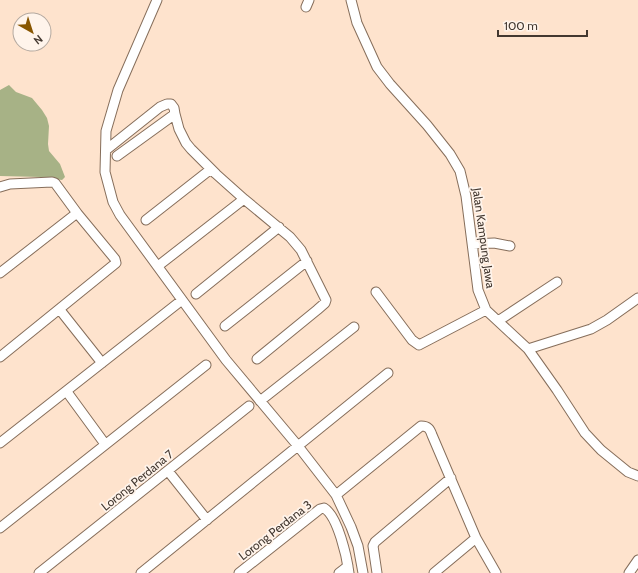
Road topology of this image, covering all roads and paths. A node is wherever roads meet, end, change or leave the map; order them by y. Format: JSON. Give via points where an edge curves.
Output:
{"nodes":[{"id":1,"x":157,"y":0,"type":"edge"},
{"id":2,"x":351,"y":0,"type":"edge"},
{"id":3,"x":175,"y":114,"type":"junction"},
{"id":4,"x":106,"y":150,"type":"junction"},
{"id":5,"x":117,"y":156,"type":"dead end"},
{"id":6,"x":211,"y":169,"type":"junction"},
{"id":7,"x":0,"y":187,"type":"edge"},
{"id":8,"x":244,"y":199,"type":"junction"},
{"id":9,"x":77,"y":213,"type":"junction"},
{"id":10,"x":146,"y":220,"type":"dead end"},
{"id":11,"x":279,"y":227,"type":"junction"},
{"id":12,"x":472,"y":244,"type":"junction"},
{"id":13,"x":510,"y":246,"type":"dead end"},
{"id":14,"x":307,"y":262,"type":"junction"},
{"id":15,"x":158,"y":266,"type":"junction"},
{"id":16,"x":0,"y":273,"type":"edge"},
{"id":17,"x":557,"y":282,"type":"dead end"},
{"id":18,"x":376,"y":292,"type":"dead end"},
{"id":19,"x":196,"y":294,"type":"dead end"},
{"id":20,"x":638,"y":298,"type":"edge"},
{"id":21,"x":182,"y":300,"type":"junction"},
{"id":22,"x":60,"y":310,"type":"junction"},
{"id":23,"x":486,"y":310,"type":"junction"},
{"id":24,"x":498,"y":321,"type":"junction"},
{"id":25,"x":225,"y":326,"type":"dead end"},
{"id":26,"x":354,"y":326,"type":"dead end"},
{"id":27,"x":528,"y":350,"type":"junction"},
{"id":28,"x":0,"y":357,"type":"edge"},
{"id":29,"x":257,"y":359,"type":"dead end"},
{"id":30,"x":102,"y":364,"type":"junction"},
{"id":31,"x":206,"y":365,"type":"dead end"},
{"id":32,"x":388,"y":373,"type":"dead end"},
{"id":33,"x":67,"y":392,"type":"junction"},
{"id":34,"x":260,"y":401,"type":"junction"},
{"id":35,"x":249,"y":406,"type":"dead end"},
{"id":36,"x":0,"y":443,"type":"edge"},
{"id":37,"x":105,"y":444,"type":"junction"},
{"id":38,"x":298,"y":446,"type":"junction"},
{"id":39,"x":168,"y":471,"type":"junction"},
{"id":40,"x":638,"y":476,"type":"edge"},
{"id":41,"x":451,"y":478,"type":"junction"},
{"id":42,"x":336,"y":495,"type":"junction"},
{"id":43,"x":207,"y":520,"type":"junction"},
{"id":44,"x":0,"y":528,"type":"edge"},
{"id":45,"x":476,"y":538,"type":"junction"},
{"id":46,"x":638,"y":560,"type":"edge"},
{"id":47,"x":348,"y":570,"type":"edge"},
{"id":48,"x":39,"y":573,"type":"edge"},
{"id":49,"x":141,"y":573,"type":"edge"},
{"id":50,"x":239,"y":573,"type":"edge"},
{"id":51,"x":339,"y":573,"type":"edge"},
{"id":52,"x":363,"y":573,"type":"edge"},
{"id":53,"x":377,"y":573,"type":"edge"},
{"id":54,"x":434,"y":573,"type":"edge"},
{"id":55,"x":496,"y":573,"type":"edge"},
{"id":56,"x":630,"y":573,"type":"edge"}],
"edges":[{"from":1,"to":4,"type":"street","via":[[118,90],[106,131]]},
{"from":2,"to":12,"type":"street","name":"Jalan Kampung Jawa","via":[[357,23],[378,67],[450,154],[460,171]]},
{"from":3,"to":4,"type":"street","via":[[171,104],[160,107]]},
{"from":3,"to":5,"type":"street"},
{"from":3,"to":6,"type":"street","via":[[186,143]]},
{"from":4,"to":15,"type":"street","via":[[105,172],[113,202]]},
{"from":6,"to":8,"type":"street"},
{"from":6,"to":10,"type":"street"},
{"from":7,"to":9,"type":"street","via":[[10,184],[55,183]]},
{"from":8,"to":11,"type":"street"},
{"from":8,"to":15,"type":"street"},
{"from":9,"to":16,"type":"street"},
{"from":9,"to":22,"type":"street","via":[[116,263]]},
{"from":11,"to":14,"type":"street","via":[[290,236]]},
{"from":11,"to":19,"type":"street"},
{"from":12,"to":13,"type":"street","via":[[494,243]]},
{"from":12,"to":23,"type":"street","name":"Jalan Kampung Jawa","via":[[478,290]]},
{"from":14,"to":25,"type":"street"},
{"from":14,"to":29,"type":"street","via":[[324,294],[325,303]]},
{"from":15,"to":21,"type":"street"},
{"from":17,"to":24,"type":"street"},
{"from":18,"to":23,"type":"street","via":[[412,340],[419,345]]},
{"from":20,"to":27,"type":"street","via":[[591,329]]},
{"from":21,"to":30,"type":"street"},
{"from":21,"to":34,"type":"street"},
{"from":22,"to":28,"type":"street"},
{"from":22,"to":30,"type":"street"},
{"from":23,"to":24,"type":"street","name":"Jalan Kampung Jawa"},
{"from":24,"to":27,"type":"street","name":"Jalan Kampung Jawa"},
{"from":26,"to":34,"type":"street"},
{"from":27,"to":40,"type":"street","name":"Jalan Kampung Jawa","via":[[558,390],[585,433],[613,461]]},
{"from":30,"to":33,"type":"street"},
{"from":31,"to":37,"type":"street"},
{"from":32,"to":38,"type":"street"},
{"from":33,"to":36,"type":"street"},
{"from":33,"to":37,"type":"street"},
{"from":34,"to":38,"type":"street"},
{"from":35,"to":39,"type":"street","name":"Lorong Perdana 7"},
{"from":37,"to":44,"type":"street"},
{"from":38,"to":42,"type":"street"},
{"from":38,"to":43,"type":"street"},
{"from":39,"to":43,"type":"street"},
{"from":39,"to":48,"type":"street","name":"Lorong Perdana 7"},
{"from":41,"to":42,"type":"street","via":[[430,429],[421,426]]},
{"from":41,"to":45,"type":"street"},
{"from":41,"to":53,"type":"street","via":[[374,542]]},
{"from":42,"to":52,"type":"street","via":[[358,546]]},
{"from":43,"to":49,"type":"street"},
{"from":45,"to":54,"type":"street"},
{"from":45,"to":55,"type":"street"},
{"from":46,"to":56,"type":"street"},
{"from":47,"to":50,"type":"street","name":"Lorong Perdana 3","via":[[340,535],[324,508]]},
{"from":47,"to":51,"type":"street"}]}
